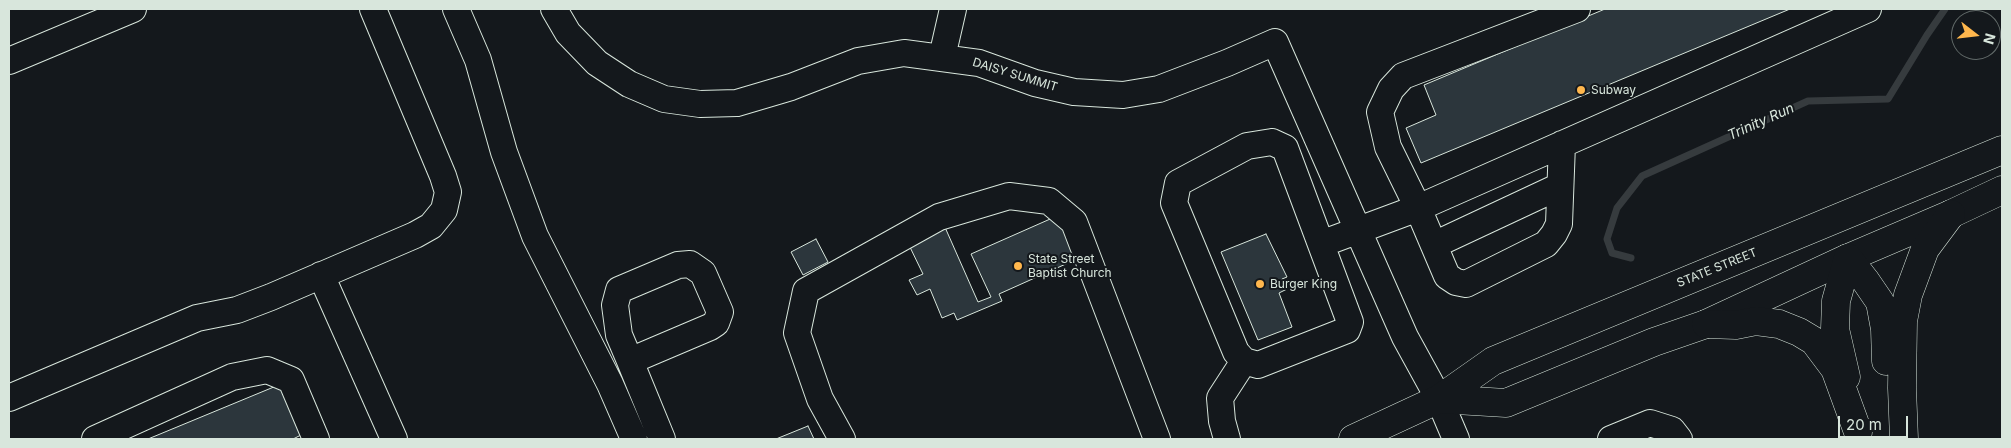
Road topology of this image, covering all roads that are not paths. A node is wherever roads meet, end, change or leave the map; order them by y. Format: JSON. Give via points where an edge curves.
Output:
{"nodes":[{"id":1,"x":133,"y":9,"type":"edge"},
{"id":2,"x":373,"y":9,"type":"edge"},
{"id":3,"x":456,"y":9,"type":"edge"},
{"id":4,"x":554,"y":9,"type":"edge"},
{"id":5,"x":953,"y":9,"type":"edge"},
{"id":6,"x":1578,"y":9,"type":"edge"},
{"id":7,"x":1868,"y":9,"type":"edge"},
{"id":8,"x":942,"y":57,"type":"junction"},
{"id":9,"x":9,"y":61,"type":"edge"},
{"id":10,"x":1562,"y":144,"type":"junction"},
{"id":11,"x":2002,"y":150,"type":"edge"},
{"id":12,"x":1560,"y":186,"type":"junction"},
{"id":13,"x":2002,"y":190,"type":"edge"},
{"id":14,"x":1418,"y":208,"type":"junction"},
{"id":15,"x":1951,"y":214,"type":"junction"},
{"id":16,"x":1831,"y":220,"type":"junction"},
{"id":17,"x":1358,"y":231,"type":"junction"},
{"id":18,"x":1321,"y":244,"type":"junction"},
{"id":19,"x":1434,"y":245,"type":"junction"},
{"id":20,"x":1848,"y":258,"type":"junction"},
{"id":21,"x":321,"y":275,"type":"junction"},
{"id":22,"x":1706,"y":324,"type":"junction"},
{"id":23,"x":1244,"y":361,"type":"junction"},
{"id":24,"x":610,"y":384,"type":"junction"},
{"id":25,"x":9,"y":398,"type":"edge"},
{"id":26,"x":1439,"y":399,"type":"junction"},
{"id":27,"x":1859,"y":436,"type":"edge"},
{"id":28,"x":95,"y":439,"type":"edge"},
{"id":29,"x":316,"y":439,"type":"edge"},
{"id":30,"x":394,"y":439,"type":"edge"},
{"id":31,"x":634,"y":439,"type":"edge"},
{"id":32,"x":662,"y":439,"type":"edge"},
{"id":33,"x":842,"y":439,"type":"edge"},
{"id":34,"x":1157,"y":439,"type":"edge"},
{"id":35,"x":1228,"y":439,"type":"edge"},
{"id":36,"x":1353,"y":439,"type":"edge"},
{"id":37,"x":1456,"y":439,"type":"edge"},
{"id":38,"x":1611,"y":439,"type":"edge"},
{"id":39,"x":1679,"y":439,"type":"edge"},
{"id":40,"x":1893,"y":439,"type":"edge"},
{"id":41,"x":1904,"y":439,"type":"edge"}],
"edges":[{"from":1,"to":9,"type":"street"},
{"from":2,"to":21,"type":"street","via":[[448,192],[444,210],[431,226]]},
{"from":3,"to":24,"type":"street","via":[[478,60],[504,152],[535,236]]},
{"from":4,"to":8,"type":"street","name":"DAISY SUMMIT","via":[[568,33],[598,63],[629,84],[664,99],[700,104],[737,103],[858,61],[904,53]]},
{"from":5,"to":8,"type":"street"},
{"from":6,"to":14,"type":"street","via":[[1403,76],[1391,89],[1380,112],[1388,147]]},
{"from":7,"to":10,"type":"street"},
{"from":8,"to":17,"type":"street","name":"DAISY SUMMIT","via":[[979,63],[1034,83],[1074,92],[1123,95],[1159,89],[1275,42]]},
{"from":10,"to":12,"type":"street"},
{"from":10,"to":14,"type":"street"},
{"from":11,"to":16,"type":"main road","name":"STATE STREET"},
{"from":12,"to":19,"type":"street"},
{"from":12,"to":19,"type":"street","via":[[1558,224],[1546,244],[1466,284],[1447,276]]},
{"from":13,"to":15,"type":"main road","name":"STATE STREET"},
{"from":14,"to":17,"type":"street"},
{"from":14,"to":19,"type":"street"},
{"from":15,"to":20,"type":"main road","name":"STATE STREET"},
{"from":15,"to":41,"type":"main road","via":[[1925,249],[1908,295],[1903,321]]},
{"from":16,"to":20,"type":"main road"},
{"from":16,"to":26,"type":"main road","name":"STATE STREET","via":[[1493,361]]},
{"from":17,"to":18,"type":"street"},
{"from":17,"to":26,"type":"street","via":[[1405,337]]},
{"from":18,"to":23,"type":"street","via":[[1350,322],[1347,330],[1258,365]]},
{"from":18,"to":23,"type":"street","via":[[1285,148],[1272,142],[1247,146],[1178,183],[1174,203],[1236,352]]},
{"from":20,"to":22,"type":"main road","name":"STATE STREET"},
{"from":20,"to":27,"type":"main road","via":[[1836,301],[1835,329]]},
{"from":20,"to":40,"type":"main road","via":[[1880,302],[1885,329],[1886,395]]},
{"from":21,"to":25,"type":"street","via":[[236,310],[197,318]]},
{"from":21,"to":30,"type":"street"},
{"from":22,"to":26,"type":"main road","name":"STATE STREET","via":[[1506,403]]},
{"from":22,"to":27,"type":"main road","via":[[1736,325],[1756,321],[1779,324],[1814,341],[1835,369]]},
{"from":23,"to":35,"type":"street","via":[[1220,398]]},
{"from":24,"to":31,"type":"street"},
{"from":24,"to":32,"type":"street","via":[[631,366]]},
{"from":26,"to":36,"type":"main road","name":"STATE STREET"},
{"from":26,"to":37,"type":"street"},
{"from":28,"to":29,"type":"street","via":[[232,377],[267,370],[291,380]]},
{"from":33,"to":34,"type":"street","via":[[820,399],[797,333],[806,291],[939,217],[1009,196],[1049,201],[1074,222]]},
{"from":38,"to":39,"type":"street","via":[[1650,423],[1672,430]]}]}
